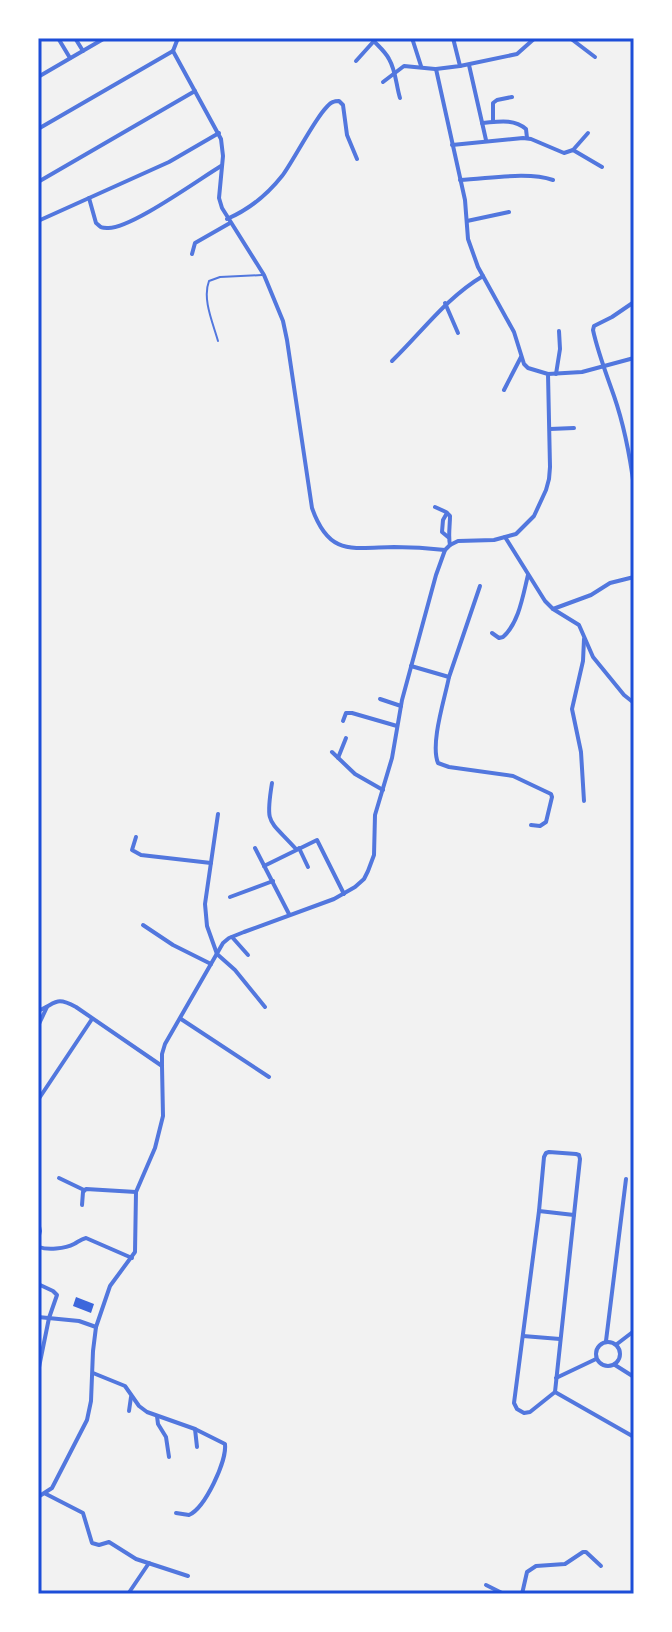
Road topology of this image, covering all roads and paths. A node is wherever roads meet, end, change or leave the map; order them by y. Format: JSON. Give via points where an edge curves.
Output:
{"nodes":[{"id":1,"x":58,"y":38,"type":"edge"},
{"id":2,"x":75,"y":38,"type":"edge"},
{"id":3,"x":105,"y":38,"type":"edge"},
{"id":4,"x":178,"y":38,"type":"edge"},
{"id":5,"x":412,"y":38,"type":"edge"},
{"id":6,"x":453,"y":38,"type":"edge"},
{"id":7,"x":535,"y":38,"type":"edge"},
{"id":8,"x":570,"y":38,"type":"edge"},
{"id":9,"x":372,"y":40,"type":"edge"},
{"id":10,"x":83,"y":51,"type":"junction"},
{"id":11,"x":173,"y":51,"type":"junction"},
{"id":12,"x":595,"y":57,"type":"dead end"},
{"id":13,"x":70,"y":58,"type":"junction"},
{"id":14,"x":356,"y":61,"type":"dead end"},
{"id":15,"x":469,"y":65,"type":"junction"},
{"id":16,"x":421,"y":66,"type":"junction"},
{"id":17,"x":460,"y":66,"type":"junction"},
{"id":18,"x":436,"y":69,"type":"junction"},
{"id":19,"x":395,"y":72,"type":"junction"},
{"id":20,"x":38,"y":77,"type":"edge"},
{"id":21,"x":383,"y":82,"type":"dead end"},
{"id":22,"x":195,"y":91,"type":"junction"},
{"id":23,"x":512,"y":97,"type":"dead end"},
{"id":24,"x":400,"y":98,"type":"dead end"},
{"id":25,"x":493,"y":122,"type":"junction"},
{"id":26,"x":482,"y":123,"type":"junction"},
{"id":27,"x":38,"y":129,"type":"edge"},
{"id":28,"x":219,"y":133,"type":"junction"},
{"id":29,"x":588,"y":133,"type":"dead end"},
{"id":30,"x":527,"y":138,"type":"junction"},
{"id":31,"x":486,"y":140,"type":"junction"},
{"id":32,"x":452,"y":145,"type":"junction"},
{"id":33,"x":573,"y":150,"type":"junction"},
{"id":34,"x":357,"y":159,"type":"dead end"},
{"id":35,"x":222,"y":166,"type":"junction"},
{"id":36,"x":602,"y":167,"type":"dead end"},
{"id":37,"x":460,"y":180,"type":"junction"},
{"id":38,"x":553,"y":180,"type":"dead end"},
{"id":39,"x":38,"y":182,"type":"edge"},
{"id":40,"x":89,"y":198,"type":"junction"},
{"id":41,"x":509,"y":212,"type":"dead end"},
{"id":42,"x":38,"y":221,"type":"edge"},
{"id":43,"x":229,"y":221,"type":"junction"},
{"id":44,"x":467,"y":221,"type":"junction"},
{"id":45,"x":192,"y":254,"type":"dead end"},
{"id":46,"x":264,"y":275,"type":"junction"},
{"id":47,"x":483,"y":276,"type":"junction"},
{"id":48,"x":634,"y":302,"type":"edge"},
{"id":49,"x":445,"y":303,"type":"junction"},
{"id":50,"x":559,"y":331,"type":"dead end"},
{"id":51,"x":458,"y":333,"type":"dead end"},
{"id":52,"x":218,"y":341,"type":"dead end"},
{"id":53,"x":522,"y":357,"type":"junction"},
{"id":54,"x":634,"y":358,"type":"edge"},
{"id":55,"x":392,"y":361,"type":"dead end"},
{"id":56,"x":603,"y":368,"type":"junction"},
{"id":57,"x":548,"y":374,"type":"junction"},
{"id":58,"x":556,"y":374,"type":"junction"},
{"id":59,"x":504,"y":390,"type":"dead end"},
{"id":60,"x":574,"y":428,"type":"dead end"},
{"id":61,"x":550,"y":429,"type":"junction"},
{"id":62,"x":634,"y":487,"type":"edge"},
{"id":63,"x":435,"y":507,"type":"dead end"},
{"id":64,"x":505,"y":537,"type":"junction"},
{"id":65,"x":450,"y":545,"type":"junction"},
{"id":66,"x":445,"y":550,"type":"junction"},
{"id":67,"x":528,"y":575,"type":"junction"},
{"id":68,"x":634,"y":577,"type":"edge"},
{"id":69,"x":480,"y":586,"type":"dead end"},
{"id":70,"x":553,"y":609,"type":"junction"},
{"id":71,"x":492,"y":633,"type":"dead end"},
{"id":72,"x":584,"y":639,"type":"junction"},
{"id":73,"x":411,"y":666,"type":"junction"},
{"id":74,"x":449,"y":677,"type":"junction"},
{"id":75,"x":380,"y":699,"type":"dead end"},
{"id":76,"x":634,"y":703,"type":"edge"},
{"id":77,"x":401,"y":706,"type":"junction"},
{"id":78,"x":343,"y":721,"type":"dead end"},
{"id":79,"x":397,"y":726,"type":"junction"},
{"id":80,"x":346,"y":738,"type":"dead end"},
{"id":81,"x":332,"y":752,"type":"dead end"},
{"id":82,"x":338,"y":758,"type":"junction"},
{"id":83,"x":272,"y":783,"type":"dead end"},
{"id":84,"x":383,"y":790,"type":"junction"},
{"id":85,"x":584,"y":801,"type":"dead end"},
{"id":86,"x":218,"y":814,"type":"dead end"},
{"id":87,"x":531,"y":825,"type":"dead end"},
{"id":88,"x":136,"y":837,"type":"dead end"},
{"id":89,"x":255,"y":848,"type":"dead end"},
{"id":90,"x":297,"y":848,"type":"junction"},
{"id":91,"x":211,"y":863,"type":"junction"},
{"id":92,"x":264,"y":866,"type":"junction"},
{"id":93,"x":308,"y":867,"type":"dead end"},
{"id":94,"x":273,"y":881,"type":"junction"},
{"id":95,"x":344,"y":894,"type":"junction"},
{"id":96,"x":230,"y":897,"type":"dead end"},
{"id":97,"x":289,"y":914,"type":"junction"},
{"id":98,"x":143,"y":925,"type":"dead end"},
{"id":99,"x":232,"y":937,"type":"junction"},
{"id":100,"x":217,"y":954,"type":"junction"},
{"id":101,"x":248,"y":955,"type":"dead end"},
{"id":102,"x":211,"y":964,"type":"junction"},
{"id":103,"x":47,"y":1007,"type":"junction"},
{"id":104,"x":265,"y":1007,"type":"dead end"},
{"id":105,"x":38,"y":1011,"type":"edge"},
{"id":106,"x":180,"y":1018,"type":"junction"},
{"id":107,"x":92,"y":1019,"type":"junction"},
{"id":108,"x":38,"y":1026,"type":"edge"},
{"id":109,"x":162,"y":1066,"type":"junction"},
{"id":110,"x":269,"y":1077,"type":"dead end"},
{"id":111,"x":38,"y":1100,"type":"edge"},
{"id":112,"x":59,"y":1178,"type":"dead end"},
{"id":113,"x":626,"y":1179,"type":"dead end"},
{"id":114,"x":84,"y":1190,"type":"junction"},
{"id":115,"x":136,"y":1192,"type":"junction"},
{"id":116,"x":82,"y":1205,"type":"dead end"},
{"id":117,"x":539,"y":1211,"type":"junction"},
{"id":118,"x":574,"y":1215,"type":"junction"},
{"id":119,"x":38,"y":1222,"type":"edge"},
{"id":120,"x":38,"y":1239,"type":"edge"},
{"id":121,"x":132,"y":1258,"type":"junction"},
{"id":122,"x":38,"y":1284,"type":"edge"},
{"id":123,"x":38,"y":1317,"type":"edge"},
{"id":124,"x":49,"y":1318,"type":"junction"},
{"id":125,"x":96,"y":1327,"type":"junction"},
{"id":126,"x":634,"y":1331,"type":"edge"},
{"id":127,"x":523,"y":1336,"type":"junction"},
{"id":128,"x":560,"y":1339,"type":"junction"},
{"id":129,"x":606,"y":1341,"type":"junction"},
{"id":130,"x":616,"y":1345,"type":"junction"},
{"id":131,"x":596,"y":1359,"type":"junction"},
{"id":132,"x":615,"y":1365,"type":"junction"},
{"id":133,"x":38,"y":1372,"type":"edge"},
{"id":134,"x":93,"y":1373,"type":"junction"},
{"id":135,"x":634,"y":1377,"type":"edge"},
{"id":136,"x":556,"y":1378,"type":"junction"},
{"id":137,"x":555,"y":1392,"type":"junction"},
{"id":138,"x":131,"y":1395,"type":"junction"},
{"id":139,"x":129,"y":1411,"type":"dead end"},
{"id":140,"x":157,"y":1416,"type":"junction"},
{"id":141,"x":195,"y":1429,"type":"junction"},
{"id":142,"x":634,"y":1437,"type":"edge"},
{"id":143,"x":197,"y":1447,"type":"dead end"},
{"id":144,"x":169,"y":1457,"type":"dead end"},
{"id":145,"x":41,"y":1495,"type":"edge"},
{"id":146,"x":176,"y":1513,"type":"dead end"},
{"id":147,"x":149,"y":1563,"type":"junction"},
{"id":148,"x":601,"y":1566,"type":"dead end"},
{"id":149,"x":188,"y":1576,"type":"dead end"},
{"id":150,"x":486,"y":1585,"type":"dead end"},
{"id":151,"x":128,"y":1594,"type":"edge"},
{"id":152,"x":504,"y":1594,"type":"edge"},
{"id":153,"x":522,"y":1594,"type":"edge"}],
"edges":[{"from":1,"to":13,"type":"street"},
{"from":2,"to":10,"type":"street"},
{"from":3,"to":10,"type":"street"},
{"from":4,"to":11,"type":"street"},
{"from":5,"to":16,"type":"street"},
{"from":6,"to":17,"type":"street"},
{"from":7,"to":15,"type":"street","via":[[517,54]]},
{"from":8,"to":12,"type":"street"},
{"from":9,"to":14,"type":"street"},
{"from":9,"to":19,"type":"street"},
{"from":10,"to":13,"type":"street"},
{"from":11,"to":22,"type":"street"},
{"from":11,"to":27,"type":"street"},
{"from":13,"to":20,"type":"street"},
{"from":15,"to":17,"type":"street"},
{"from":15,"to":26,"type":"street"},
{"from":16,"to":18,"type":"street"},
{"from":16,"to":19,"type":"street"},
{"from":17,"to":18,"type":"street"},
{"from":18,"to":32,"type":"street"},
{"from":19,"to":21,"type":"street"},
{"from":19,"to":24,"type":"street"},
{"from":22,"to":28,"type":"street"},
{"from":22,"to":39,"type":"street"},
{"from":23,"to":25,"type":"street","via":[[493,103]]},
{"from":25,"to":26,"type":"street"},
{"from":25,"to":30,"type":"street","via":[[517,122]]},
{"from":26,"to":31,"type":"street"},
{"from":28,"to":35,"type":"street"},
{"from":28,"to":40,"type":"street"},
{"from":29,"to":33,"type":"street"},
{"from":30,"to":31,"type":"street"},
{"from":30,"to":33,"type":"street","via":[[564,153]]},
{"from":31,"to":32,"type":"street"},
{"from":32,"to":37,"type":"street"},
{"from":33,"to":36,"type":"street"},
{"from":34,"to":43,"type":"street","via":[[343,105],[334,101],[282,176]]},
{"from":35,"to":40,"type":"street","via":[[113,228],[96,223]]},
{"from":35,"to":43,"type":"street","via":[[219,198]]},
{"from":37,"to":38,"type":"street"},
{"from":37,"to":44,"type":"street"},
{"from":40,"to":42,"type":"street"},
{"from":41,"to":44,"type":"street"},
{"from":43,"to":45,"type":"street","via":[[196,241]]},
{"from":43,"to":46,"type":"street"},
{"from":44,"to":47,"type":"street","via":[[468,239]]},
{"from":46,"to":52,"type":"lane","via":[[209,281]]},
{"from":46,"to":66,"type":"street","via":[[283,321],[317,524],[343,547]]},
{"from":47,"to":49,"type":"street"},
{"from":47,"to":53,"type":"street"},
{"from":48,"to":56,"type":"street","via":[[594,326]]},
{"from":49,"to":51,"type":"street"},
{"from":49,"to":55,"type":"street"},
{"from":50,"to":58,"type":"street"},
{"from":53,"to":57,"type":"street","via":[[525,366]]},
{"from":53,"to":59,"type":"street"},
{"from":54,"to":56,"type":"street"},
{"from":56,"to":58,"type":"street"},
{"from":56,"to":62,"type":"street","via":[[625,434]]},
{"from":57,"to":58,"type":"street"},
{"from":57,"to":61,"type":"street"},
{"from":60,"to":61,"type":"street"},
{"from":61,"to":64,"type":"street","via":[[546,490],[534,516],[516,534]]},
{"from":63,"to":65,"type":"street","via":[[450,516]]},
{"from":64,"to":65,"type":"street"},
{"from":64,"to":67,"type":"street"},
{"from":65,"to":66,"type":"street"},
{"from":66,"to":73,"type":"street"},
{"from":67,"to":70,"type":"street"},
{"from":67,"to":71,"type":"street","via":[[508,633],[499,638]]},
{"from":68,"to":70,"type":"street"},
{"from":69,"to":74,"type":"street"},
{"from":70,"to":72,"type":"street","via":[[579,625]]},
{"from":72,"to":76,"type":"street"},
{"from":72,"to":85,"type":"street","via":[[572,709]]},
{"from":73,"to":74,"type":"street"},
{"from":73,"to":77,"type":"street"},
{"from":74,"to":87,"type":"street","via":[[436,760],[449,767],[513,776],[551,794],[546,822]]},
{"from":75,"to":77,"type":"street"},
{"from":77,"to":79,"type":"street"},
{"from":78,"to":79,"type":"street","via":[[352,713]]},
{"from":79,"to":84,"type":"street"},
{"from":80,"to":82,"type":"street"},
{"from":81,"to":82,"type":"street"},
{"from":82,"to":84,"type":"street"},
{"from":83,"to":90,"type":"street","via":[[269,818]]},
{"from":84,"to":95,"type":"street","via":[[375,815],[372,864],[364,879]]},
{"from":86,"to":91,"type":"street"},
{"from":88,"to":91,"type":"street","via":[[132,850],[141,855]]},
{"from":89,"to":92,"type":"street"},
{"from":90,"to":92,"type":"street"},
{"from":90,"to":93,"type":"street"},
{"from":90,"to":95,"type":"street","via":[[319,841]]},
{"from":91,"to":100,"type":"street","via":[[205,904]]},
{"from":92,"to":94,"type":"street"},
{"from":94,"to":96,"type":"street"},
{"from":94,"to":97,"type":"street"},
{"from":95,"to":97,"type":"street"},
{"from":97,"to":99,"type":"street"},
{"from":98,"to":102,"type":"street"},
{"from":99,"to":100,"type":"street"},
{"from":99,"to":101,"type":"street"},
{"from":100,"to":102,"type":"street"},
{"from":100,"to":104,"type":"street"},
{"from":102,"to":106,"type":"street"},
{"from":103,"to":105,"type":"street"},
{"from":103,"to":107,"type":"street","via":[[63,1000]]},
{"from":103,"to":108,"type":"street"},
{"from":106,"to":109,"type":"street","via":[[165,1044]]},
{"from":106,"to":110,"type":"street"},
{"from":107,"to":109,"type":"street"},
{"from":107,"to":111,"type":"street"},
{"from":109,"to":115,"type":"street","via":[[163,1116]]},
{"from":112,"to":114,"type":"street"},
{"from":113,"to":129,"type":"street"},
{"from":114,"to":115,"type":"street"},
{"from":114,"to":116,"type":"street"},
{"from":115,"to":121,"type":"street"},
{"from":117,"to":118,"type":"street"},
{"from":117,"to":118,"type":"street","via":[[545,1155],[576,1154],[580,1157]]},
{"from":117,"to":127,"type":"street"},
{"from":118,"to":128,"type":"street"},
{"from":119,"to":120,"type":"street"},
{"from":120,"to":121,"type":"street","via":[[43,1249],[71,1246],[86,1238]]},
{"from":121,"to":125,"type":"street","via":[[110,1286]]},
{"from":122,"to":124,"type":"street","via":[[57,1295]]},
{"from":123,"to":124,"type":"street"},
{"from":124,"to":125,"type":"street"},
{"from":124,"to":133,"type":"street"},
{"from":125,"to":134,"type":"street"},
{"from":126,"to":130,"type":"street"},
{"from":127,"to":128,"type":"street"},
{"from":127,"to":137,"type":"street","via":[[515,1406],[527,1413]]},
{"from":128,"to":136,"type":"street"},
{"from":129,"to":130,"type":"street"},
{"from":129,"to":131,"type":"street","via":[[595,1351]]},
{"from":130,"to":132,"type":"street","via":[[620,1351]]},
{"from":131,"to":132,"type":"street","via":[[607,1367]]},
{"from":131,"to":136,"type":"street"},
{"from":132,"to":135,"type":"street"},
{"from":134,"to":138,"type":"street","via":[[125,1386]]},
{"from":134,"to":145,"type":"street","via":[[87,1420],[57,1480]]},
{"from":136,"to":137,"type":"street"},
{"from":137,"to":142,"type":"street"},
{"from":138,"to":139,"type":"street"},
{"from":138,"to":140,"type":"street"},
{"from":140,"to":141,"type":"street"},
{"from":140,"to":144,"type":"street"},
{"from":141,"to":143,"type":"street"},
{"from":141,"to":146,"type":"street","via":[[224,1442],[224,1460],[198,1510],[192,1515]]},
{"from":145,"to":147,"type":"street","via":[[83,1513],[92,1543],[109,1542]]},
{"from":147,"to":149,"type":"street"},
{"from":147,"to":151,"type":"street"},
{"from":148,"to":153,"type":"street","via":[[585,1552],[565,1564],[536,1566],[527,1572]]},
{"from":150,"to":152,"type":"street"}]}
